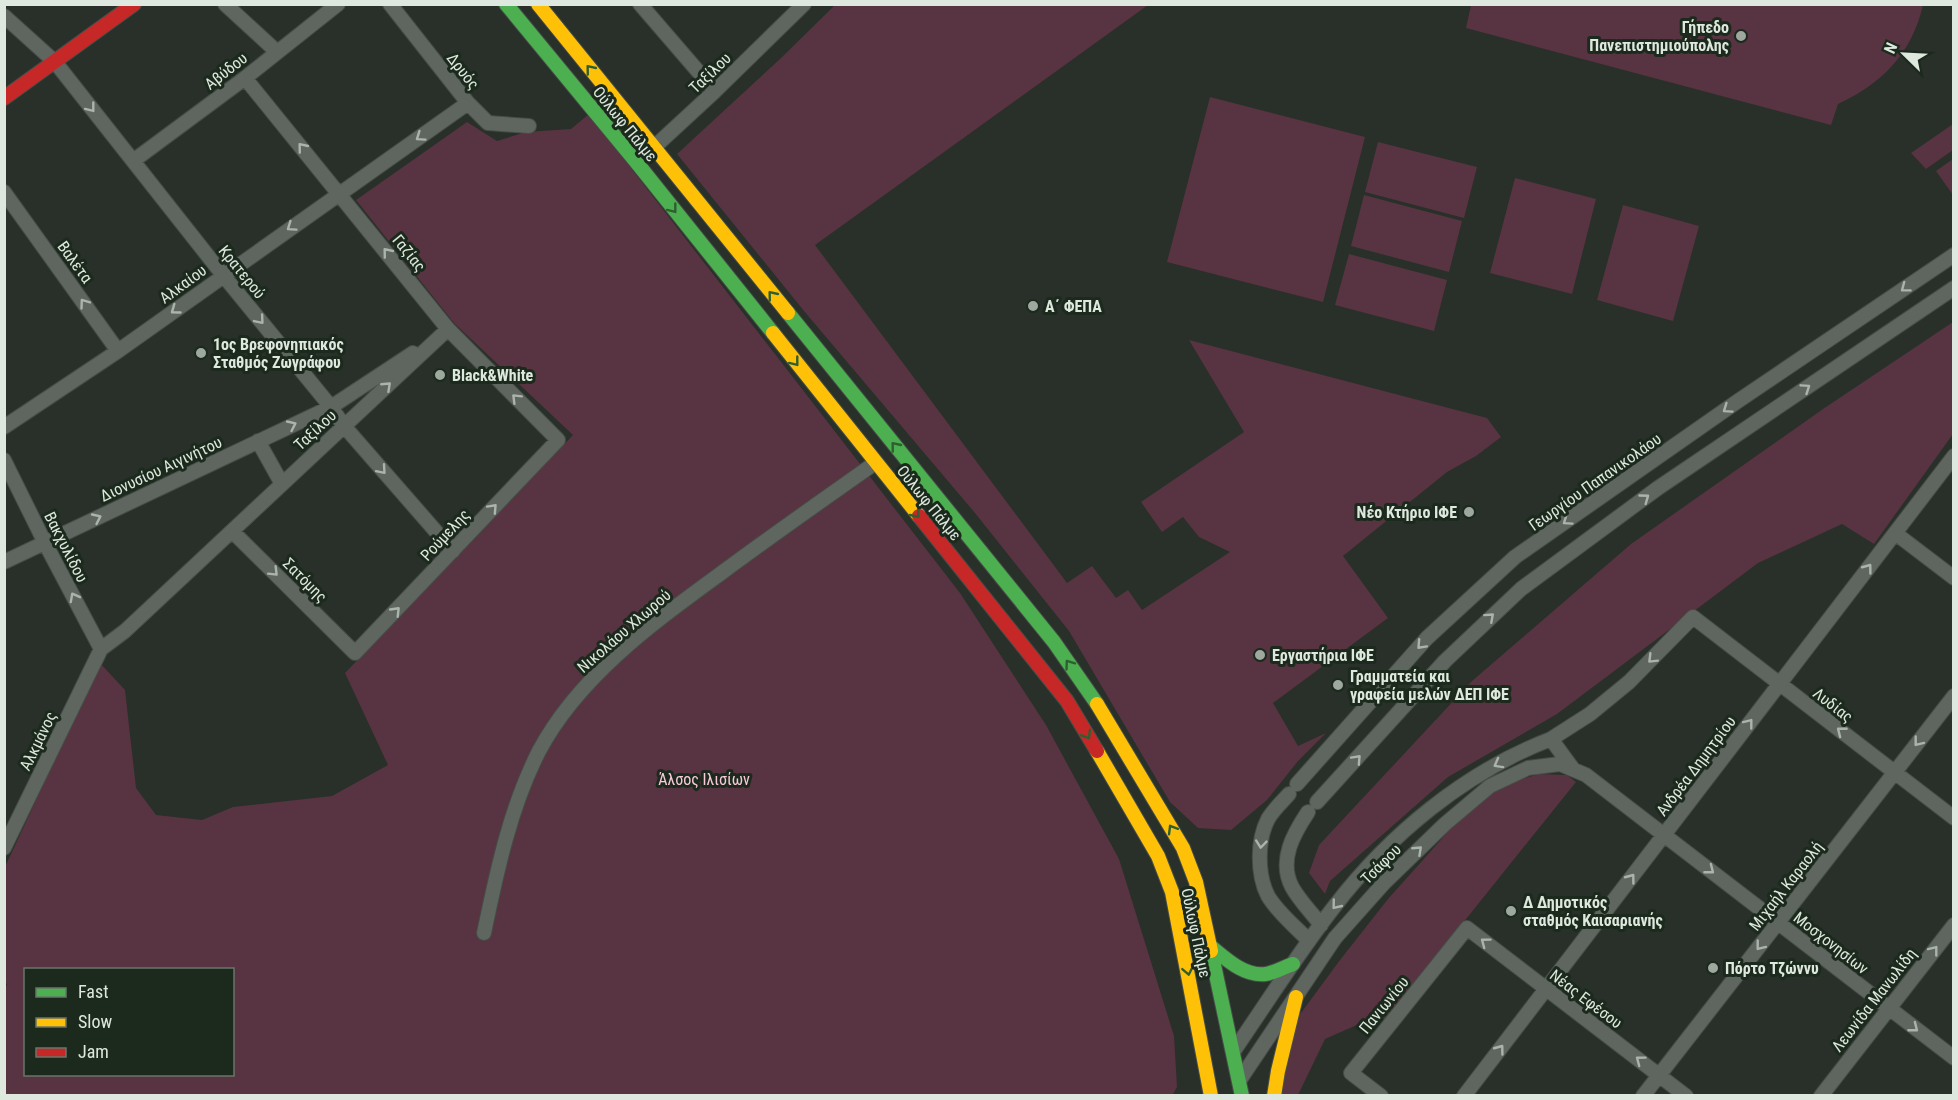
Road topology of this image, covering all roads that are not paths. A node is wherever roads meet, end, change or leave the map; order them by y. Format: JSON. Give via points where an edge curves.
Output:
{"nodes":[{"id":1,"x":134,"y":4,"type":"edge"},
{"id":2,"x":225,"y":4,"type":"edge"},
{"id":3,"x":338,"y":4,"type":"edge"},
{"id":4,"x":390,"y":4,"type":"edge"},
{"id":5,"x":506,"y":4,"type":"edge"},
{"id":6,"x":538,"y":4,"type":"edge"},
{"id":7,"x":640,"y":4,"type":"edge"},
{"id":8,"x":804,"y":4,"type":"edge"},
{"id":9,"x":4,"y":16,"type":"edge"},
{"id":10,"x":276,"y":51,"type":"junction"},
{"id":11,"x":55,"y":62,"type":"junction"},
{"id":12,"x":245,"y":78,"type":"junction"},
{"id":13,"x":715,"y":91,"type":"junction"},
{"id":14,"x":4,"y":98,"type":"edge"},
{"id":15,"x":468,"y":103,"type":"junction"},
{"id":16,"x":529,"y":126,"type":"dead end"},
{"id":17,"x":654,"y":147,"type":"junction"},
{"id":18,"x":133,"y":161,"type":"junction"},
{"id":19,"x":637,"y":163,"type":"junction"},
{"id":20,"x":4,"y":192,"type":"edge"},
{"id":21,"x":339,"y":193,"type":"junction"},
{"id":22,"x":1953,"y":255,"type":"edge"},
{"id":23,"x":223,"y":275,"type":"junction"},
{"id":24,"x":1953,"y":288,"type":"edge"},
{"id":25,"x":448,"y":329,"type":"junction"},
{"id":26,"x":118,"y":351,"type":"junction"},
{"id":27,"x":331,"y":407,"type":"junction"},
{"id":28,"x":344,"y":426,"type":"junction"},
{"id":29,"x":4,"y":427,"type":"edge"},
{"id":30,"x":558,"y":440,"type":"joint"},
{"id":31,"x":258,"y":441,"type":"junction"},
{"id":32,"x":1953,"y":456,"type":"edge"},
{"id":33,"x":4,"y":460,"type":"edge"},
{"id":34,"x":875,"y":463,"type":"junction"},
{"id":35,"x":282,"y":484,"type":"junction"},
{"id":36,"x":232,"y":531,"type":"junction"},
{"id":37,"x":1895,"y":533,"type":"junction"},
{"id":38,"x":45,"y":543,"type":"junction"},
{"id":39,"x":453,"y":551,"type":"junction"},
{"id":40,"x":4,"y":562,"type":"edge"},
{"id":41,"x":1953,"y":578,"type":"edge"},
{"id":42,"x":1693,"y":617,"type":"joint"},
{"id":43,"x":101,"y":649,"type":"junction"},
{"id":44,"x":355,"y":653,"type":"joint"},
{"id":45,"x":1779,"y":684,"type":"junction"},
{"id":46,"x":1953,"y":696,"type":"edge"},
{"id":47,"x":1551,"y":739,"type":"junction"},
{"id":48,"x":1574,"y":769,"type":"junction"},
{"id":49,"x":1894,"y":773,"type":"junction"},
{"id":50,"x":1953,"y":818,"type":"edge"},
{"id":51,"x":1664,"y":835,"type":"junction"},
{"id":52,"x":4,"y":848,"type":"edge"},
{"id":53,"x":1778,"y":922,"type":"junction"},
{"id":54,"x":1321,"y":925,"type":"junction"},
{"id":55,"x":1953,"y":925,"type":"edge"},
{"id":56,"x":1467,"y":928,"type":"joint"},
{"id":57,"x":484,"y":933,"type":"dead end"},
{"id":58,"x":1309,"y":941,"type":"junction"},
{"id":59,"x":1209,"y":945,"type":"junction"},
{"id":60,"x":1293,"y":963,"type":"junction"},
{"id":61,"x":1546,"y":988,"type":"junction"},
{"id":62,"x":1296,"y":997,"type":"junction"},
{"id":63,"x":1889,"y":1008,"type":"junction"},
{"id":64,"x":1233,"y":1052,"type":"junction"},
{"id":65,"x":1953,"y":1058,"type":"edge"},
{"id":66,"x":1659,"y":1075,"type":"junction"},
{"id":67,"x":1239,"y":1081,"type":"junction"},
{"id":68,"x":1208,"y":1091,"type":"edge"},
{"id":69,"x":1228,"y":1095,"type":"edge"},
{"id":70,"x":1242,"y":1095,"type":"edge"},
{"id":71,"x":1274,"y":1095,"type":"edge"},
{"id":72,"x":1381,"y":1095,"type":"edge"},
{"id":73,"x":1464,"y":1095,"type":"edge"},
{"id":74,"x":1643,"y":1095,"type":"edge"},
{"id":75,"x":1686,"y":1095,"type":"edge"},
{"id":76,"x":1821,"y":1095,"type":"edge"}],
"edges":[{"from":1,"to":11,"type":"main road"},
{"from":2,"to":10,"type":"street"},
{"from":3,"to":10,"type":"street","name":"Αβύδου"},
{"from":4,"to":15,"type":"street","name":"Δρυός"},
{"from":5,"to":19,"type":"main road","name":"Ούλωφ Πάλμε"},
{"from":17,"to":6,"type":"main road","name":"Ούλωφ Πάλμε","one_way":true},
{"from":7,"to":13,"type":"street"},
{"from":8,"to":13,"type":"street","name":"Ταξίλου"},
{"from":9,"to":11,"type":"street","name":"Κρατερού"},
{"from":10,"to":12,"type":"street","name":"Αβύδου"},
{"from":11,"to":14,"type":"main road"},
{"from":11,"to":18,"type":"street","name":"Κρατερού","one_way":true},
{"from":12,"to":18,"type":"street","name":"Αβύδου"},
{"from":21,"to":12,"type":"street","name":"Γαζίας","one_way":true},
{"from":13,"to":17,"type":"street","name":"Ταξίλου"},
{"from":15,"to":16,"type":"street","name":"Δρυός","via":[[488,123]]},
{"from":15,"to":21,"type":"street","name":"Αλκαίου","one_way":true},
{"from":17,"to":19,"type":"street","name":"Ταξίλου"},
{"from":59,"to":17,"type":"main road","name":"Ούλωφ Πάλμε","one_way":true,"via":[[1196,882],[1183,848],[1086,687],[1054,642]]},
{"from":18,"to":23,"type":"street","name":"Κρατερού"},
{"from":19,"to":34,"type":"main road","name":"Ούλωφ Πάλμε","one_way":true},
{"from":26,"to":20,"type":"street","name":"Βαλέτα","one_way":true},
{"from":21,"to":23,"type":"street","name":"Αλκαίου","one_way":true},
{"from":25,"to":21,"type":"street","name":"Γαζίας","one_way":true},
{"from":22,"to":58,"type":"street","name":"Γεωργίου Παπανικολάου","one_way":true,"via":[[1515,557],[1427,638],[1269,817],[1263,831],[1261,872],[1268,895]]},
{"from":23,"to":26,"type":"street","name":"Αλκαίου","one_way":true},
{"from":23,"to":27,"type":"street","name":"Κρατερού","one_way":true},
{"from":54,"to":24,"type":"street","one_way":true,"via":[[1292,886],[1287,862],[1294,833],[1445,661],[1521,590],[1658,488]]},
{"from":25,"to":27,"type":"street","name":"Ταξίλου"},
{"from":28,"to":25,"type":"street","name":"Ταξίλου","one_way":true},
{"from":30,"to":25,"type":"street","name":"Γαζίας","one_way":true},
{"from":26,"to":29,"type":"street","name":"Αλκαίου"},
{"from":27,"to":28,"type":"street","name":"Κρατερού"},
{"from":31,"to":27,"type":"street","name":"Διονυσίου Αιγινήτου","one_way":true},
{"from":28,"to":35,"type":"street","name":"Ταξίλου"},
{"from":28,"to":39,"type":"street","name":"Κρατερού","one_way":true},
{"from":39,"to":30,"type":"street","name":"Ρούμελης","one_way":true},
{"from":31,"to":35,"type":"street"},
{"from":38,"to":31,"type":"street","name":"Διονυσίου Αιγινήτου","one_way":true},
{"from":32,"to":37,"type":"street","name":"Ανδρέα Δημητρίου"},
{"from":33,"to":38,"type":"street","name":"Βακχυλίδου"},
{"from":34,"to":57,"type":"street","name":"Νικολάου Χλωρού","via":[[664,614],[584,688],[540,750],[515,806]]},
{"from":34,"to":68,"type":"main road","name":"Ούλωφ Πάλμε","one_way":true,"via":[[1067,702],[1158,856],[1172,892]]},
{"from":35,"to":36,"type":"street","name":"Ταξίλου"},
{"from":36,"to":43,"type":"street","name":"Ταξίλου"},
{"from":36,"to":44,"type":"street","name":"Σατόμης","one_way":true},
{"from":37,"to":41,"type":"street"},
{"from":45,"to":37,"type":"street","name":"Ανδρέα Δημητρίου","one_way":true},
{"from":38,"to":40,"type":"street","name":"Διονυσίου Αιγινήτου"},
{"from":43,"to":38,"type":"street","name":"Βακχυλίδου","one_way":true},
{"from":44,"to":39,"type":"street","name":"Ρούμελης","one_way":true},
{"from":42,"to":45,"type":"street","name":"Λυδίας"},
{"from":42,"to":47,"type":"street","name":"Τσάφου","one_way":true,"via":[[1629,682]]},
{"from":43,"to":52,"type":"street","name":"Αλκμάνος"},
{"from":49,"to":45,"type":"street","name":"Λυδίας","one_way":true},
{"from":51,"to":45,"type":"street","name":"Ανδρέα Δημητρίου","one_way":true},
{"from":46,"to":49,"type":"street","name":"Μιχαήλ Καραολή","one_way":true},
{"from":47,"to":48,"type":"street"},
{"from":47,"to":54,"type":"street","name":"Τσάφου","one_way":true,"via":[[1490,769],[1413,823],[1373,862]]},
{"from":48,"to":51,"type":"street","name":"Μοσχονησίων"},
{"from":62,"to":48,"type":"street","name":"Τσάφου","one_way":true,"via":[[1335,938],[1384,883],[1490,786],[1528,768],[1560,765]]},
{"from":49,"to":50,"type":"street","name":"Λυδίας"},
{"from":49,"to":53,"type":"street","name":"Μιχαήλ Καραολή"},
{"from":51,"to":53,"type":"street","name":"Μοσχονησίων","one_way":true},
{"from":61,"to":51,"type":"street","name":"Ανδρέα Δημητρίου","one_way":true},
{"from":53,"to":63,"type":"street","name":"Μοσχονησίων"},
{"from":53,"to":66,"type":"street","name":"Μιχαήλ Καραολή","one_way":true},
{"from":54,"to":58,"type":"street","name":"Τσάφου"},
{"from":63,"to":55,"type":"street","name":"Λεωνίδα Μανωλίδη","one_way":true},
{"from":61,"to":56,"type":"street","name":"Νέας Εφέσου","one_way":true},
{"from":56,"to":72,"type":"street","name":"Πανιωνίου","via":[[1351,1073]]},
{"from":58,"to":60,"type":"street","name":"Τσάφου"},
{"from":59,"to":60,"type":"main road","via":[[1250,972],[1263,974]]},
{"from":59,"to":64,"type":"main road","name":"Ούλωφ Πάλμε"},
{"from":60,"to":64,"type":"street","name":"Τσάφου"},
{"from":66,"to":61,"type":"street","name":"Νέας Εφέσου","one_way":true},
{"from":73,"to":61,"type":"street","name":"Ανδρέα Δημητρίου","one_way":true},
{"from":62,"to":67,"type":"street","name":"Τσάφου"},
{"from":62,"to":71,"type":"main road"},
{"from":63,"to":65,"type":"street","name":"Μοσχονησίων","one_way":true},
{"from":63,"to":76,"type":"street","name":"Λεωνίδα Μανωλίδη"},
{"from":64,"to":67,"type":"main road","name":"Ούλωφ Πάλμε"},
{"from":64,"to":68,"type":"main road"},
{"from":66,"to":74,"type":"street","name":"Μιχαήλ Καραολή"},
{"from":66,"to":75,"type":"street","name":"Νέας Εφέσου"},
{"from":67,"to":69,"type":"main road"},
{"from":67,"to":70,"type":"main road","name":"Ούλωφ Πάλμε"}]}
